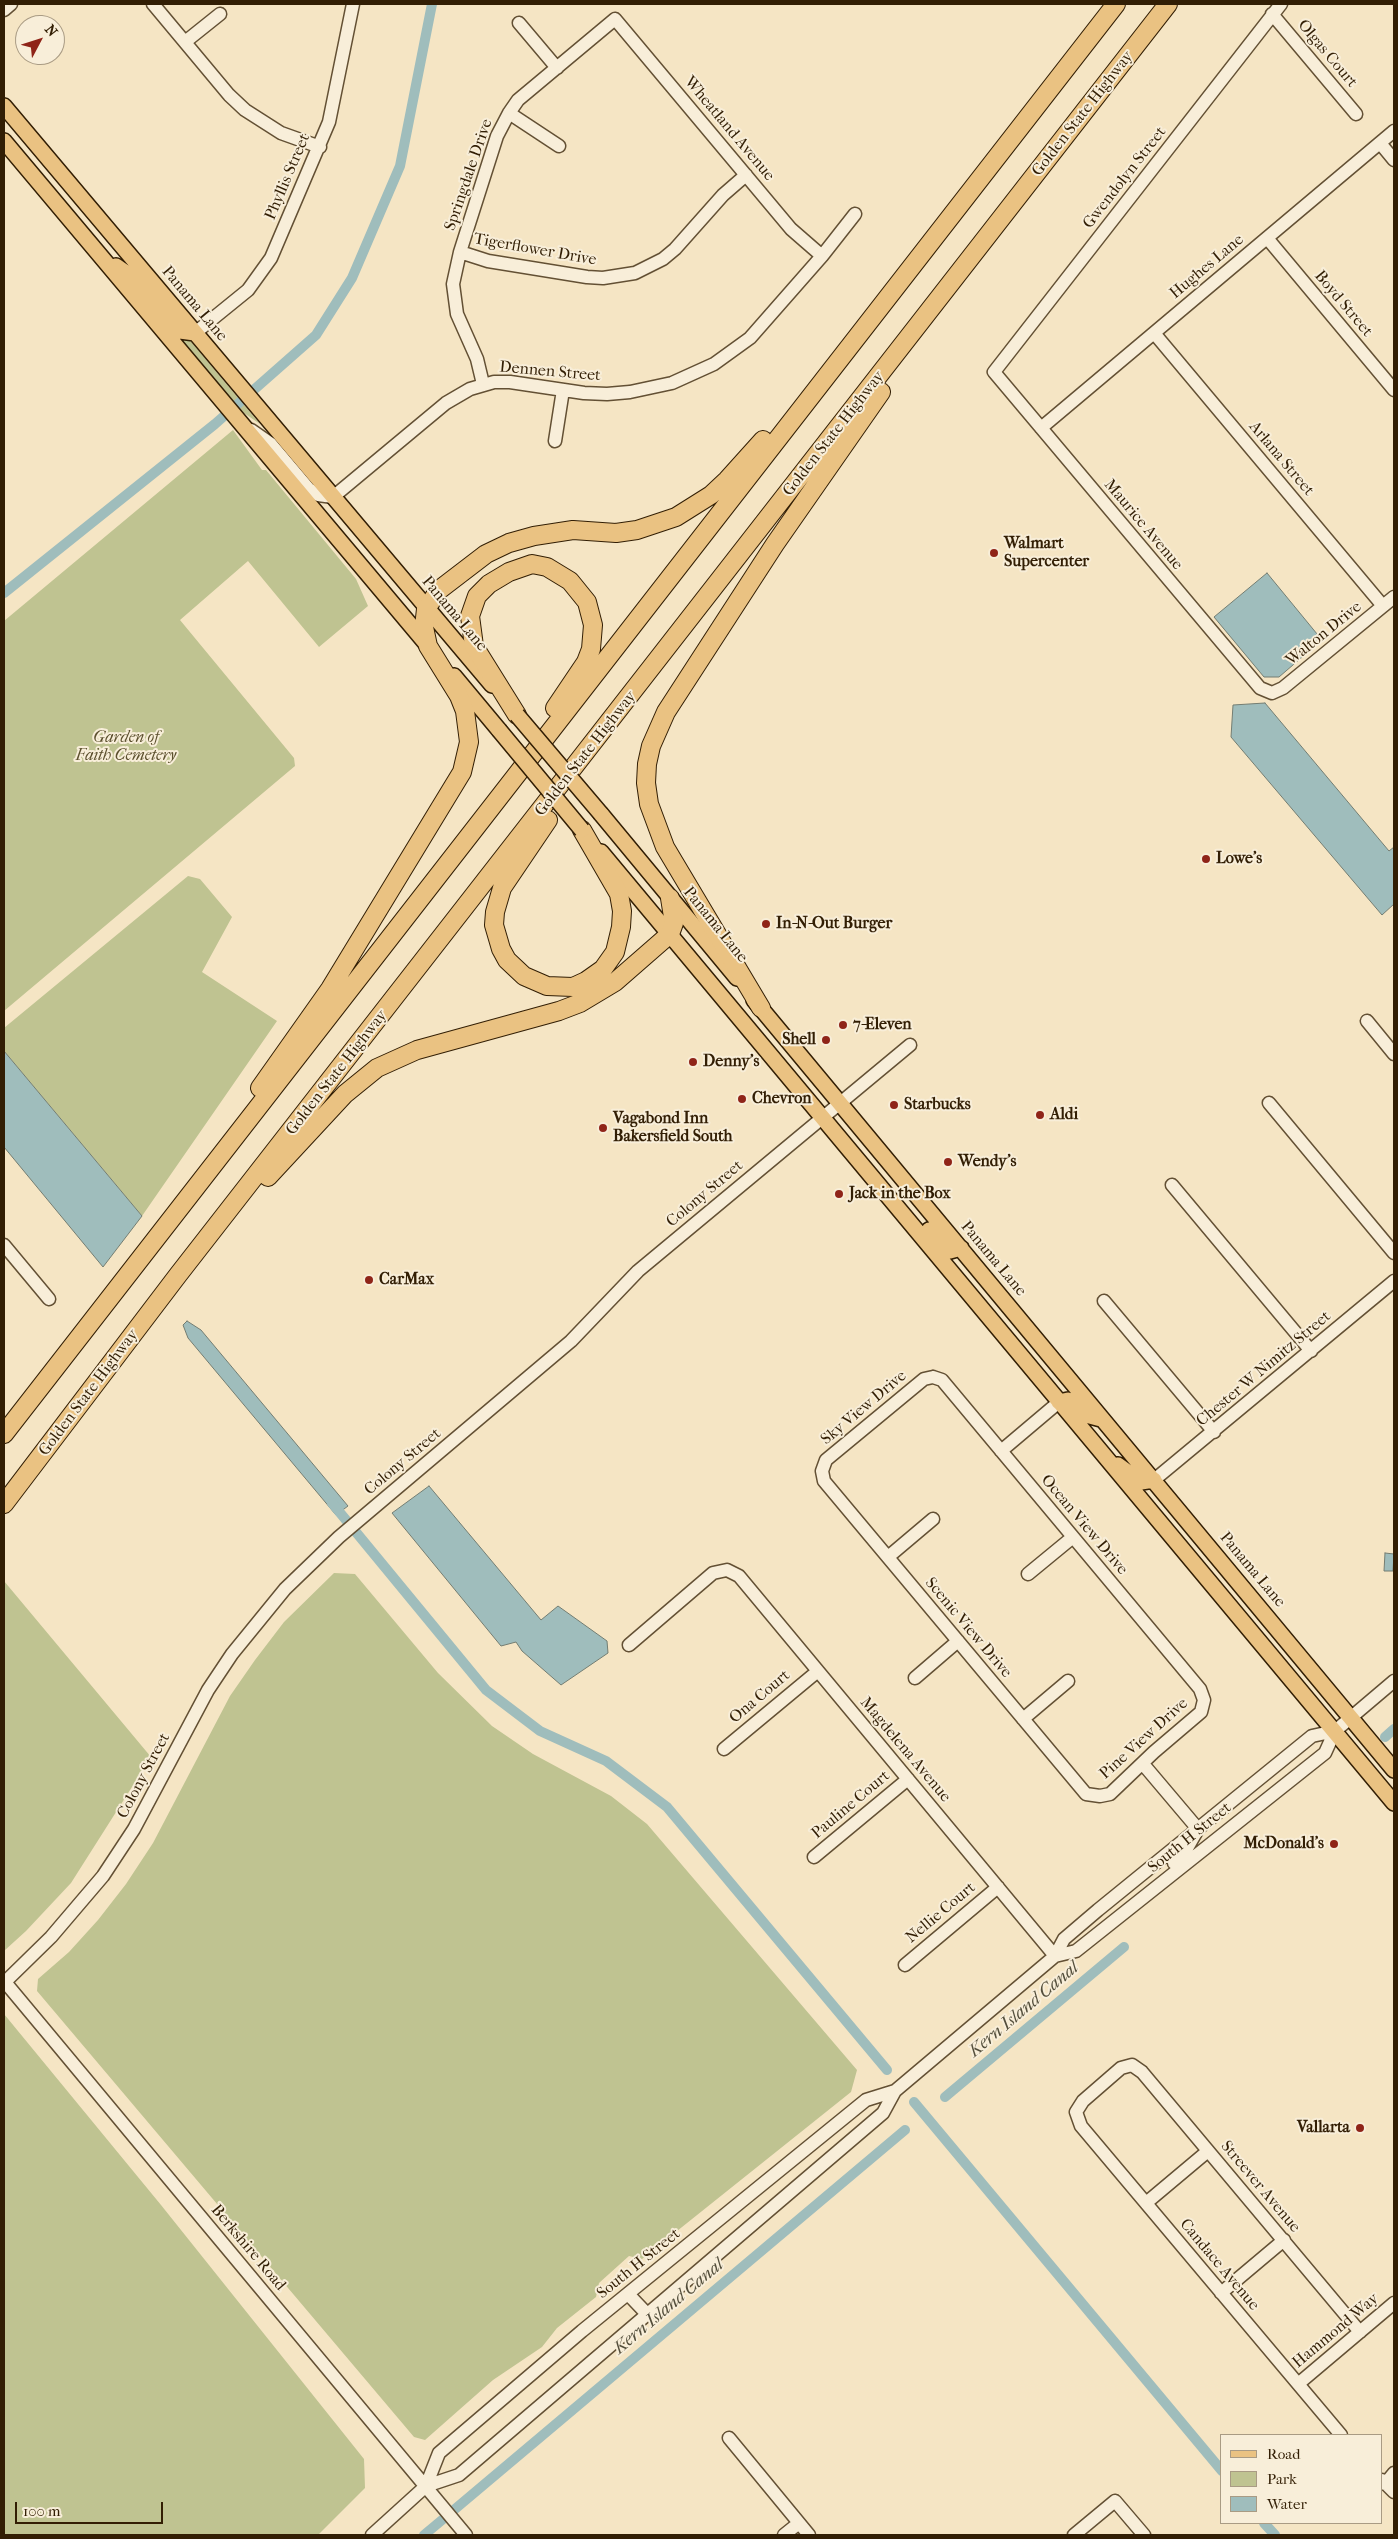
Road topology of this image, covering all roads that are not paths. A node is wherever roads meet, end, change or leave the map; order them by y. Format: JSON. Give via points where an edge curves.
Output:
{"nodes":[{"id":1,"x":11,"y":4,"type":"edge"},
{"id":2,"x":153,"y":4,"type":"edge"},
{"id":3,"x":353,"y":4,"type":"edge"},
{"id":4,"x":1116,"y":4,"type":"edge"},
{"id":5,"x":1168,"y":4,"type":"edge"},
{"id":6,"x":1281,"y":4,"type":"edge"},
{"id":7,"x":4,"y":10,"type":"edge"},
{"id":8,"x":220,"y":14,"type":"dead end"},
{"id":9,"x":1272,"y":14,"type":"junction"},
{"id":10,"x":615,"y":18,"type":"joint"},
{"id":11,"x":519,"y":22,"type":"dead end"},
{"id":12,"x":185,"y":42,"type":"junction"},
{"id":13,"x":557,"y":68,"type":"junction"},
{"id":14,"x":4,"y":106,"type":"edge"},
{"id":15,"x":508,"y":112,"type":"junction"},
{"id":16,"x":1356,"y":114,"type":"dead end"},
{"id":17,"x":1394,"y":132,"type":"edge"},
{"id":18,"x":4,"y":141,"type":"edge"},
{"id":19,"x":1380,"y":143,"type":"junction"},
{"id":20,"x":559,"y":146,"type":"dead end"},
{"id":21,"x":320,"y":147,"type":"junction"},
{"id":22,"x":1394,"y":160,"type":"edge"},
{"id":23,"x":746,"y":175,"type":"junction"},
{"id":24,"x":855,"y":214,"type":"dead end"},
{"id":25,"x":1267,"y":238,"type":"junction"},
{"id":26,"x":460,"y":252,"type":"junction"},
{"id":27,"x":822,"y":256,"type":"junction"},
{"id":28,"x":102,"y":257,"type":"junction"},
{"id":29,"x":880,"y":306,"type":"junction"},
{"id":30,"x":196,"y":333,"type":"junction"},
{"id":31,"x":1154,"y":333,"type":"junction"},
{"id":32,"x":893,"y":359,"type":"junction"},
{"id":33,"x":994,"y":372,"type":"joint"},
{"id":34,"x":483,"y":384,"type":"junction"},
{"id":35,"x":563,"y":390,"type":"junction"},
{"id":36,"x":1394,"y":390,"type":"edge"},
{"id":37,"x":239,"y":421,"type":"junction"},
{"id":38,"x":1041,"y":428,"type":"junction"},
{"id":39,"x":555,"y":441,"type":"dead end"},
{"id":40,"x":333,"y":497,"type":"junction"},
{"id":41,"x":1394,"y":597,"type":"edge"},
{"id":42,"x":1383,"y":606,"type":"junction"},
{"id":43,"x":426,"y":609,"type":"junction"},
{"id":44,"x":428,"y":646,"type":"junction"},
{"id":45,"x":642,"y":683,"type":"junction"},
{"id":46,"x":1272,"y":693,"type":"joint"},
{"id":47,"x":517,"y":715,"type":"junction"},
{"id":48,"x":582,"y":830,"type":"junction"},
{"id":49,"x":457,"y":854,"type":"junction"},
{"id":50,"x":670,"y":898,"type":"junction"},
{"id":51,"x":670,"y":934,"type":"junction"},
{"id":52,"x":761,"y":1008,"type":"junction"},
{"id":53,"x":1367,"y":1021,"type":"dead end"},
{"id":54,"x":910,"y":1045,"type":"dead end"},
{"id":55,"x":1394,"y":1054,"type":"edge"},
{"id":56,"x":1269,"y":1103,"type":"dead end"},
{"id":57,"x":841,"y":1104,"type":"junction"},
{"id":58,"x":823,"y":1119,"type":"junction"},
{"id":59,"x":1172,"y":1185,"type":"dead end"},
{"id":60,"x":884,"y":1193,"type":"junction"},
{"id":61,"x":4,"y":1244,"type":"edge"},
{"id":62,"x":149,"y":1248,"type":"junction"},
{"id":63,"x":961,"y":1248,"type":"junction"},
{"id":64,"x":1394,"y":1253,"type":"edge"},
{"id":65,"x":178,"y":1275,"type":"junction"},
{"id":66,"x":1394,"y":1281,"type":"edge"},
{"id":67,"x":49,"y":1299,"type":"dead end"},
{"id":68,"x":1104,"y":1301,"type":"dead end"},
{"id":69,"x":1311,"y":1351,"type":"junction"},
{"id":70,"x":932,"y":1377,"type":"joint"},
{"id":71,"x":1059,"y":1402,"type":"junction"},
{"id":72,"x":1103,"y":1420,"type":"junction"},
{"id":73,"x":1214,"y":1432,"type":"junction"},
{"id":74,"x":4,"y":1434,"type":"edge"},
{"id":75,"x":1001,"y":1451,"type":"junction"},
{"id":76,"x":1108,"y":1461,"type":"junction"},
{"id":77,"x":822,"y":1471,"type":"joint"},
{"id":78,"x":1154,"y":1480,"type":"junction"},
{"id":79,"x":4,"y":1504,"type":"edge"},
{"id":80,"x":933,"y":1519,"type":"dead end"},
{"id":81,"x":1073,"y":1537,"type":"junction"},
{"id":82,"x":888,"y":1557,"type":"junction"},
{"id":83,"x":1028,"y":1574,"type":"dead end"},
{"id":84,"x":958,"y":1642,"type":"junction"},
{"id":85,"x":629,"y":1645,"type":"dead end"},
{"id":86,"x":818,"y":1671,"type":"junction"},
{"id":87,"x":915,"y":1678,"type":"dead end"},
{"id":88,"x":1068,"y":1681,"type":"dead end"},
{"id":89,"x":1394,"y":1681,"type":"edge"},
{"id":90,"x":1204,"y":1700,"type":"joint"},
{"id":91,"x":1351,"y":1717,"type":"junction"},
{"id":92,"x":1023,"y":1719,"type":"junction"},
{"id":93,"x":1334,"y":1731,"type":"junction"},
{"id":94,"x":724,"y":1749,"type":"dead end"},
{"id":95,"x":1143,"y":1764,"type":"junction"},
{"id":96,"x":1394,"y":1770,"type":"edge"},
{"id":97,"x":908,"y":1779,"type":"junction"},
{"id":98,"x":1249,"y":1787,"type":"junction"},
{"id":99,"x":1100,"y":1796,"type":"joint"},
{"id":100,"x":1394,"y":1803,"type":"edge"},
{"id":101,"x":1198,"y":1829,"type":"junction"},
{"id":102,"x":1211,"y":1842,"type":"junction"},
{"id":103,"x":814,"y":1857,"type":"dead end"},
{"id":104,"x":998,"y":1887,"type":"junction"},
{"id":105,"x":1131,"y":1908,"type":"junction"},
{"id":106,"x":1055,"y":1956,"type":"junction"},
{"id":107,"x":905,"y":1965,"type":"dead end"},
{"id":108,"x":5,"y":1982,"type":"joint"},
{"id":109,"x":1132,"y":2065,"type":"joint"},
{"id":110,"x":895,"y":2091,"type":"junction"},
{"id":111,"x":1208,"y":2151,"type":"junction"},
{"id":112,"x":1146,"y":2203,"type":"junction"},
{"id":113,"x":1284,"y":2240,"type":"junction"},
{"id":114,"x":1221,"y":2293,"type":"junction"},
{"id":115,"x":628,"y":2294,"type":"junction"},
{"id":116,"x":1394,"y":2303,"type":"edge"},
{"id":117,"x":647,"y":2314,"type":"junction"},
{"id":118,"x":1360,"y":2332,"type":"junction"},
{"id":119,"x":1298,"y":2384,"type":"junction"},
{"id":120,"x":1340,"y":2434,"type":"edge"},
{"id":121,"x":729,"y":2438,"type":"dead end"},
{"id":122,"x":1394,"y":2474,"type":"edge"},
{"id":123,"x":1387,"y":2485,"type":"edge"},
{"id":124,"x":426,"y":2486,"type":"junction"},
{"id":125,"x":799,"y":2523,"type":"junction"},
{"id":126,"x":372,"y":2535,"type":"edge"},
{"id":127,"x":466,"y":2535,"type":"edge"},
{"id":128,"x":784,"y":2535,"type":"edge"},
{"id":129,"x":809,"y":2535,"type":"edge"},
{"id":130,"x":1074,"y":2535,"type":"edge"},
{"id":131,"x":1144,"y":2535,"type":"edge"}],
"edges":[{"from":1,"to":7,"type":"street"},
{"from":2,"to":12,"type":"street"},
{"from":3,"to":21,"type":"street","name":"Phyllis Street","via":[[329,122]]},
{"from":4,"to":29,"type":"highway"},
{"from":5,"to":32,"type":"highway","name":"Golden State Highway"},
{"from":6,"to":9,"type":"street","name":"Gwendolyn Street"},
{"from":8,"to":12,"type":"street"},
{"from":9,"to":16,"type":"street","name":"Olgas Court"},
{"from":9,"to":33,"type":"street","name":"Gwendolyn Street"},
{"from":10,"to":13,"type":"street","name":"Springdale Drive"},
{"from":10,"to":23,"type":"street","name":"Wheatland Avenue"},
{"from":11,"to":13,"type":"street"},
{"from":12,"to":21,"type":"street","via":[[245,110],[281,133]]},
{"from":13,"to":15,"type":"street","name":"Springdale Drive"},
{"from":14,"to":30,"type":"main road","name":"Panama Lane"},
{"from":15,"to":20,"type":"street"},
{"from":15,"to":26,"type":"street","name":"Springdale Drive","via":[[497,136]]},
{"from":17,"to":19,"type":"street","name":"Hughes Lane"},
{"from":18,"to":28,"type":"main road"},
{"from":19,"to":22,"type":"street"},
{"from":19,"to":25,"type":"street","name":"Hughes Lane"},
{"from":21,"to":30,"type":"street","name":"Phyllis Street","via":[[261,274],[238,299]]},
{"from":23,"to":26,"type":"street","name":"Tigerflower Drive","via":[[723,195],[675,248],[635,273],[587,277],[488,261]]},
{"from":23,"to":27,"type":"street","name":"Wheatland Avenue","via":[[797,236]]},
{"from":24,"to":27,"type":"street","name":"Dennen Street"},
{"from":25,"to":31,"type":"street","name":"Hughes Lane"},
{"from":25,"to":36,"type":"street","name":"Boyd Street"},
{"from":26,"to":34,"type":"street","name":"Springdale Drive","via":[[453,284],[454,300],[459,321],[477,358]]},
{"from":27,"to":35,"type":"street","name":"Dennen Street","via":[[760,329],[734,352],[714,364],[672,383],[630,392],[607,394]]},
{"from":28,"to":30,"type":"main road","via":[[133,278],[180,331]]},
{"from":28,"to":37,"type":"main road"},
{"from":29,"to":43,"type":"highway","via":[[727,480],[693,508],[637,530],[616,534],[572,530],[509,544],[486,554],[440,590]]},
{"from":29,"to":49,"type":"highway"},
{"from":30,"to":40,"type":"main road","name":"Panama Lane"},
{"from":31,"to":38,"type":"street","name":"Hughes Lane"},
{"from":31,"to":42,"type":"street","name":"Arlana Street"},
{"from":32,"to":45,"type":"highway","name":"Golden State Highway"},
{"from":32,"to":52,"type":"highway","via":[[883,390],[775,544],[666,712],[647,764],[649,804],[665,848]]},
{"from":33,"to":38,"type":"street","name":"Maurice Avenue"},
{"from":34,"to":35,"type":"street","name":"Dennen Street","via":[[510,382]]},
{"from":34,"to":40,"type":"street","name":"Dennen Street","via":[[446,403]]},
{"from":35,"to":39,"type":"street"},
{"from":37,"to":40,"type":"street","via":[[271,444],[309,489],[318,496]]},
{"from":37,"to":44,"type":"main road"},
{"from":38,"to":46,"type":"street","name":"Maurice Avenue","via":[[1260,688]]},
{"from":40,"to":43,"type":"main road","name":"Panama Lane"},
{"from":41,"to":42,"type":"street","name":"Walton Drive"},
{"from":42,"to":46,"type":"street","name":"Walton Drive","via":[[1283,688]]},
{"from":43,"to":44,"type":"highway","via":[[424,627]]},
{"from":43,"to":47,"type":"main road","name":"Panama Lane"},
{"from":44,"to":48,"type":"main road","bridge":true},
{"from":44,"to":62,"type":"highway","via":[[465,711],[469,742],[462,772],[330,989]]},
{"from":45,"to":48,"type":"highway","via":[[507,880],[498,899],[494,925],[501,949],[515,968],[547,986],[573,987],[602,969],[616,952],[622,927],[619,894]]},
{"from":45,"to":65,"type":"highway","name":"Golden State Highway"},
{"from":47,"to":49,"type":"highway","via":[[474,646],[470,616],[477,596],[489,584],[532,564],[560,573],[579,590],[591,613],[591,649],[580,672]]},
{"from":47,"to":50,"type":"main road","name":"Panama Lane","bridge":true},
{"from":48,"to":51,"type":"main road"},
{"from":49,"to":62,"type":"highway"},
{"from":50,"to":51,"type":"highway","via":[[674,922]]},
{"from":50,"to":52,"type":"main road","name":"Panama Lane"},
{"from":51,"to":58,"type":"main road"},
{"from":51,"to":65,"type":"highway","via":[[615,982],[580,1004],[417,1050],[396,1058],[361,1079]]},
{"from":52,"to":57,"type":"main road","name":"Panama Lane"},
{"from":53,"to":55,"type":"street"},
{"from":54,"to":57,"type":"street","name":"Colony Street"},
{"from":56,"to":64,"type":"street"},
{"from":57,"to":58,"type":"street","name":"Colony Street"},
{"from":57,"to":63,"type":"main road","name":"Panama Lane"},
{"from":58,"to":60,"type":"main road"},
{"from":58,"to":108,"type":"street","name":"Colony Street","via":[[638,1271],[571,1341],[339,1536],[285,1589],[232,1654],[208,1690],[134,1829],[103,1876],[51,1937]]},
{"from":59,"to":69,"type":"street"},
{"from":60,"to":63,"type":"main road","via":[[911,1208],[946,1249]]},
{"from":60,"to":71,"type":"main road"},
{"from":61,"to":67,"type":"street"},
{"from":62,"to":74,"type":"highway"},
{"from":63,"to":72,"type":"main road","name":"Panama Lane"},
{"from":65,"to":79,"type":"highway","name":"Golden State Highway"},
{"from":66,"to":69,"type":"street","name":"Chester W Nimitz Street"},
{"from":68,"to":73,"type":"street"},
{"from":69,"to":73,"type":"street","name":"Chester W Nimitz Street"},
{"from":70,"to":75,"type":"street","name":"Ocean View Drive","via":[[942,1380]]},
{"from":70,"to":77,"type":"street","name":"Sky View Drive","via":[[924,1379],[826,1460]]},
{"from":71,"to":72,"type":"main road","via":[[1068,1400],[1086,1415]]},
{"from":71,"to":75,"type":"street"},
{"from":71,"to":76,"type":"main road"},
{"from":72,"to":78,"type":"main road","name":"Panama Lane"},
{"from":73,"to":78,"type":"street","name":"Chester W Nimitz Street"},
{"from":75,"to":81,"type":"street","name":"Ocean View Drive"},
{"from":76,"to":78,"type":"main road","via":[[1123,1467],[1142,1482]]},
{"from":76,"to":93,"type":"main road"},
{"from":77,"to":82,"type":"street","name":"Scenic View Drive","via":[[824,1480]]},
{"from":78,"to":91,"type":"main road","name":"Panama Lane"},
{"from":80,"to":82,"type":"street"},
{"from":81,"to":83,"type":"street"},
{"from":81,"to":90,"type":"street","name":"Ocean View Drive","via":[[1200,1689]]},
{"from":82,"to":84,"type":"street","name":"Scenic View Drive"},
{"from":84,"to":87,"type":"street"},
{"from":84,"to":92,"type":"street","name":"Scenic View Drive"},
{"from":85,"to":86,"type":"street","name":"Magdelena Avenue","via":[[713,1573],[727,1570],[738,1576]]},
{"from":86,"to":94,"type":"street","name":"Ona Court"},
{"from":86,"to":97,"type":"street","name":"Magdelena Avenue"},
{"from":88,"to":92,"type":"street"},
{"from":89,"to":91,"type":"street","name":"South H Street"},
{"from":90,"to":95,"type":"street","name":"Pine View Drive","via":[[1201,1712]]},
{"from":91,"to":93,"type":"street","name":"South H Street"},
{"from":91,"to":96,"type":"main road","name":"Panama Lane"},
{"from":92,"to":99,"type":"street","name":"Scenic View Drive","via":[[1086,1794]]},
{"from":93,"to":98,"type":"street","name":"South H Street","via":[[1312,1736]]},
{"from":93,"to":100,"type":"main road"},
{"from":93,"to":102,"type":"street","name":"South H Street","via":[[1325,1752]]},
{"from":95,"to":99,"type":"street","name":"Pine View Drive","via":[[1110,1794]]},
{"from":95,"to":101,"type":"street"},
{"from":97,"to":103,"type":"street","name":"Pauline Court"},
{"from":97,"to":104,"type":"street","name":"Magdelena Avenue"},
{"from":98,"to":101,"type":"street","name":"South H Street"},
{"from":98,"to":102,"type":"street","via":[[1217,1826]]},
{"from":101,"to":105,"type":"street","via":[[1186,1850]]},
{"from":101,"to":106,"type":"street","name":"South H Street","via":[[1064,1939]]},
{"from":102,"to":105,"type":"street","name":"South H Street"},
{"from":104,"to":106,"type":"street","name":"Magdelena Avenue"},
{"from":104,"to":107,"type":"street","name":"Nellie Court"},
{"from":105,"to":106,"type":"street","name":"South H Street","via":[[1076,1952]]},
{"from":106,"to":110,"type":"street","name":"South H Street"},
{"from":108,"to":124,"type":"street","name":"Berkshire Road"},
{"from":109,"to":111,"type":"street","name":"Streever Avenue","via":[[1142,2072]]},
{"from":109,"to":112,"type":"street","name":"Candace Avenue","via":[[1121,2068],[1083,2101],[1076,2112],[1081,2126]]},
{"from":110,"to":115,"type":"street","name":"South H Street","via":[[866,2100]]},
{"from":110,"to":117,"type":"street","name":"South H Street","via":[[883,2113]]},
{"from":111,"to":112,"type":"street"},
{"from":111,"to":113,"type":"street","name":"Streever Avenue"},
{"from":112,"to":114,"type":"street","name":"Candace Avenue"},
{"from":113,"to":114,"type":"street"},
{"from":113,"to":118,"type":"street","name":"Streever Avenue"},
{"from":114,"to":119,"type":"street","name":"Candace Avenue"},
{"from":115,"to":117,"type":"street"},
{"from":115,"to":124,"type":"street","name":"South H Street","via":[[439,2453]]},
{"from":116,"to":118,"type":"street","name":"Hammond Way"},
{"from":117,"to":124,"type":"street","name":"South H Street","via":[[459,2475]]},
{"from":118,"to":119,"type":"street","name":"Hammond Way"},
{"from":119,"to":120,"type":"street","name":"Candace Avenue"},
{"from":121,"to":125,"type":"street"},
{"from":122,"to":123,"type":"street"},
{"from":124,"to":126,"type":"street","name":"South H Street"},
{"from":124,"to":127,"type":"street","name":"Berkshire Road"},
{"from":125,"to":128,"type":"street"},
{"from":125,"to":129,"type":"street"},
{"from":130,"to":131,"type":"street","via":[[1115,2501]]}]}
